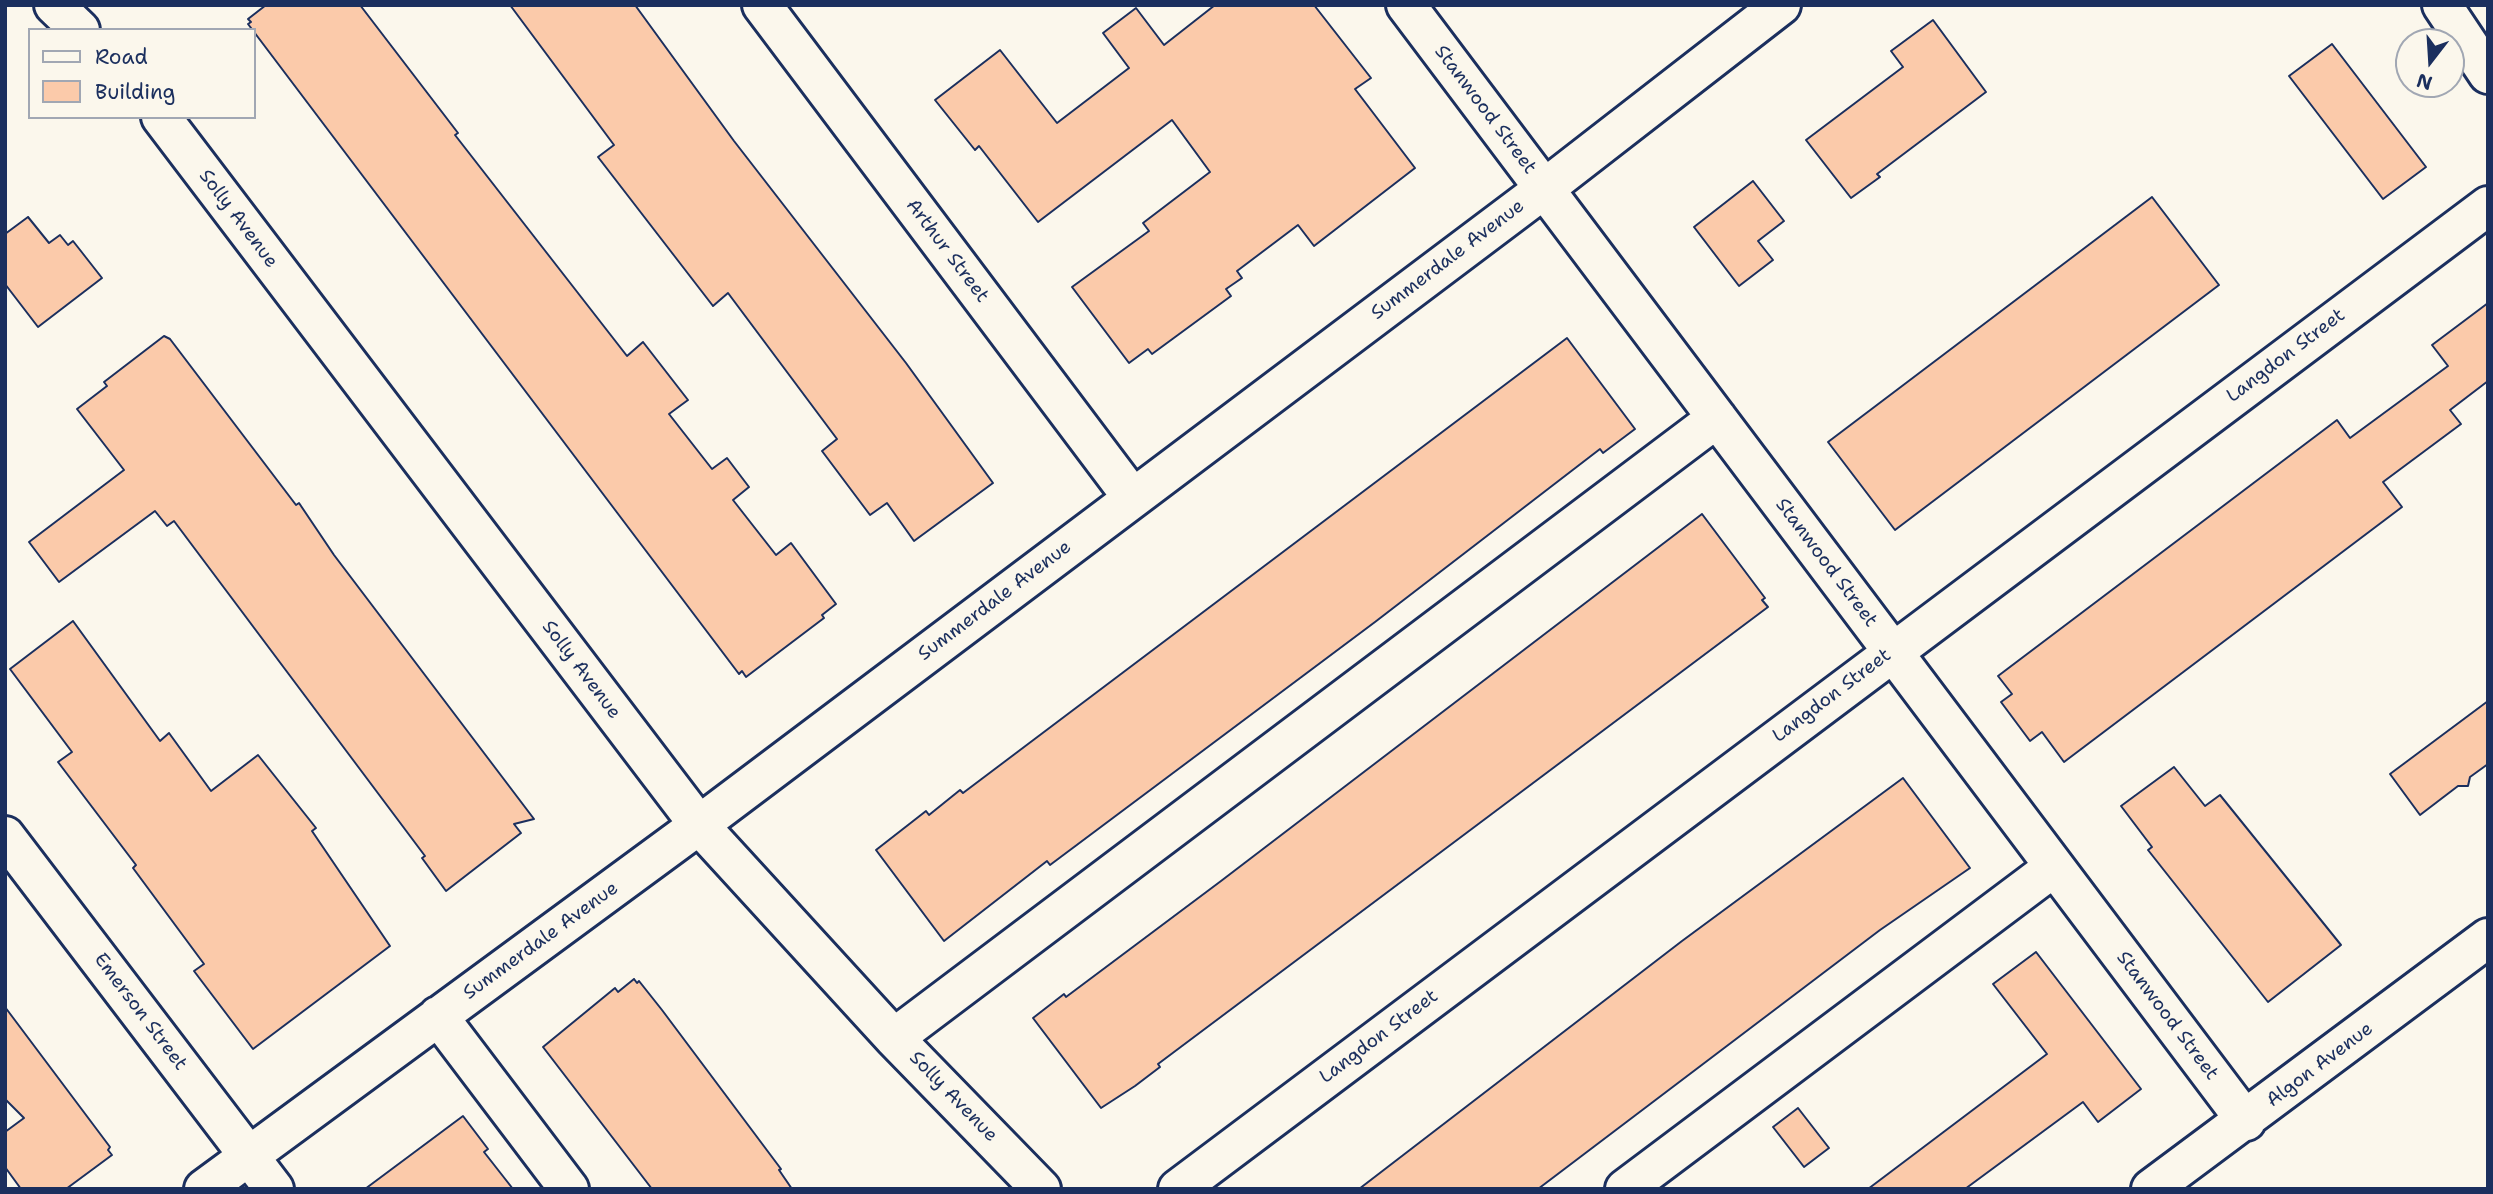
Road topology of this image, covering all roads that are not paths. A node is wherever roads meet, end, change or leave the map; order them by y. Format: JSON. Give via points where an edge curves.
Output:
{"nodes":[{"id":1,"x":54,"y":5,"type":"edge"},
{"id":2,"x":93,"y":5,"type":"edge"},
{"id":3,"x":762,"y":5,"type":"edge"},
{"id":4,"x":1406,"y":5,"type":"edge"},
{"id":5,"x":1781,"y":5,"type":"edge"},
{"id":6,"x":2442,"y":5,"type":"edge"},
{"id":7,"x":78,"y":28,"type":"edge"},
{"id":8,"x":105,"y":28,"type":"edge"},
{"id":9,"x":2488,"y":74,"type":"edge"},
{"id":10,"x":163,"y":119,"type":"edge"},
{"id":11,"x":1544,"y":189,"type":"junction"},
{"id":12,"x":2488,"y":206,"type":"edge"},
{"id":13,"x":1717,"y":418,"type":"junction"},
{"id":14,"x":1132,"y":497,"type":"junction"},
{"id":15,"x":1892,"y":651,"type":"junction"},
{"id":16,"x":699,"y":825,"type":"junction"},
{"id":17,"x":5,"y":836,"type":"edge"},
{"id":18,"x":2054,"y":867,"type":"junction"},
{"id":19,"x":2488,"y":939,"type":"edge"},
{"id":20,"x":439,"y":1016,"type":"junction"},
{"id":21,"x":894,"y":1038,"type":"junction"},
{"id":22,"x":2246,"y":1121,"type":"junction"},
{"id":23,"x":248,"y":1154,"type":"junction"},
{"id":24,"x":204,"y":1189,"type":"edge"},
{"id":25,"x":274,"y":1189,"type":"edge"},
{"id":26,"x":569,"y":1189,"type":"edge"},
{"id":27,"x":1041,"y":1189,"type":"edge"},
{"id":28,"x":1178,"y":1189,"type":"edge"},
{"id":29,"x":1625,"y":1189,"type":"edge"},
{"id":30,"x":2151,"y":1189,"type":"edge"}],
"edges":[{"from":1,"to":7,"type":"street"},
{"from":2,"to":8,"type":"street"},
{"from":3,"to":14,"type":"street","name":"Arthur Street"},
{"from":4,"to":11,"type":"street","name":"Stanwood Street"},
{"from":5,"to":11,"type":"street","name":"Summerdale Avenue"},
{"from":6,"to":9,"type":"street"},
{"from":10,"to":16,"type":"street","name":"Solly Avenue"},
{"from":11,"to":13,"type":"street","name":"Stanwood Street"},
{"from":11,"to":14,"type":"street","name":"Summerdale Avenue"},
{"from":12,"to":15,"type":"street","name":"Langdon Street"},
{"from":13,"to":15,"type":"street","name":"Stanwood Street"},
{"from":13,"to":21,"type":"street"},
{"from":14,"to":16,"type":"street","name":"Summerdale Avenue"},
{"from":15,"to":18,"type":"street","name":"Stanwood Street"},
{"from":15,"to":28,"type":"street","name":"Langdon Street"},
{"from":16,"to":20,"type":"street","name":"Summerdale Avenue"},
{"from":16,"to":21,"type":"street","name":"Solly Avenue"},
{"from":17,"to":23,"type":"street","name":"Emerson Street"},
{"from":18,"to":22,"type":"street","name":"Stanwood Street"},
{"from":18,"to":29,"type":"street"},
{"from":19,"to":22,"type":"street","name":"Algon Avenue"},
{"from":20,"to":23,"type":"street","name":"Summerdale Avenue"},
{"from":20,"to":26,"type":"street"},
{"from":21,"to":27,"type":"street","name":"Solly Avenue"},
{"from":22,"to":30,"type":"street","name":"Algon Avenue"},
{"from":23,"to":24,"type":"street","name":"Summerdale Avenue"},
{"from":23,"to":25,"type":"street","name":"Emerson Street"}]}
